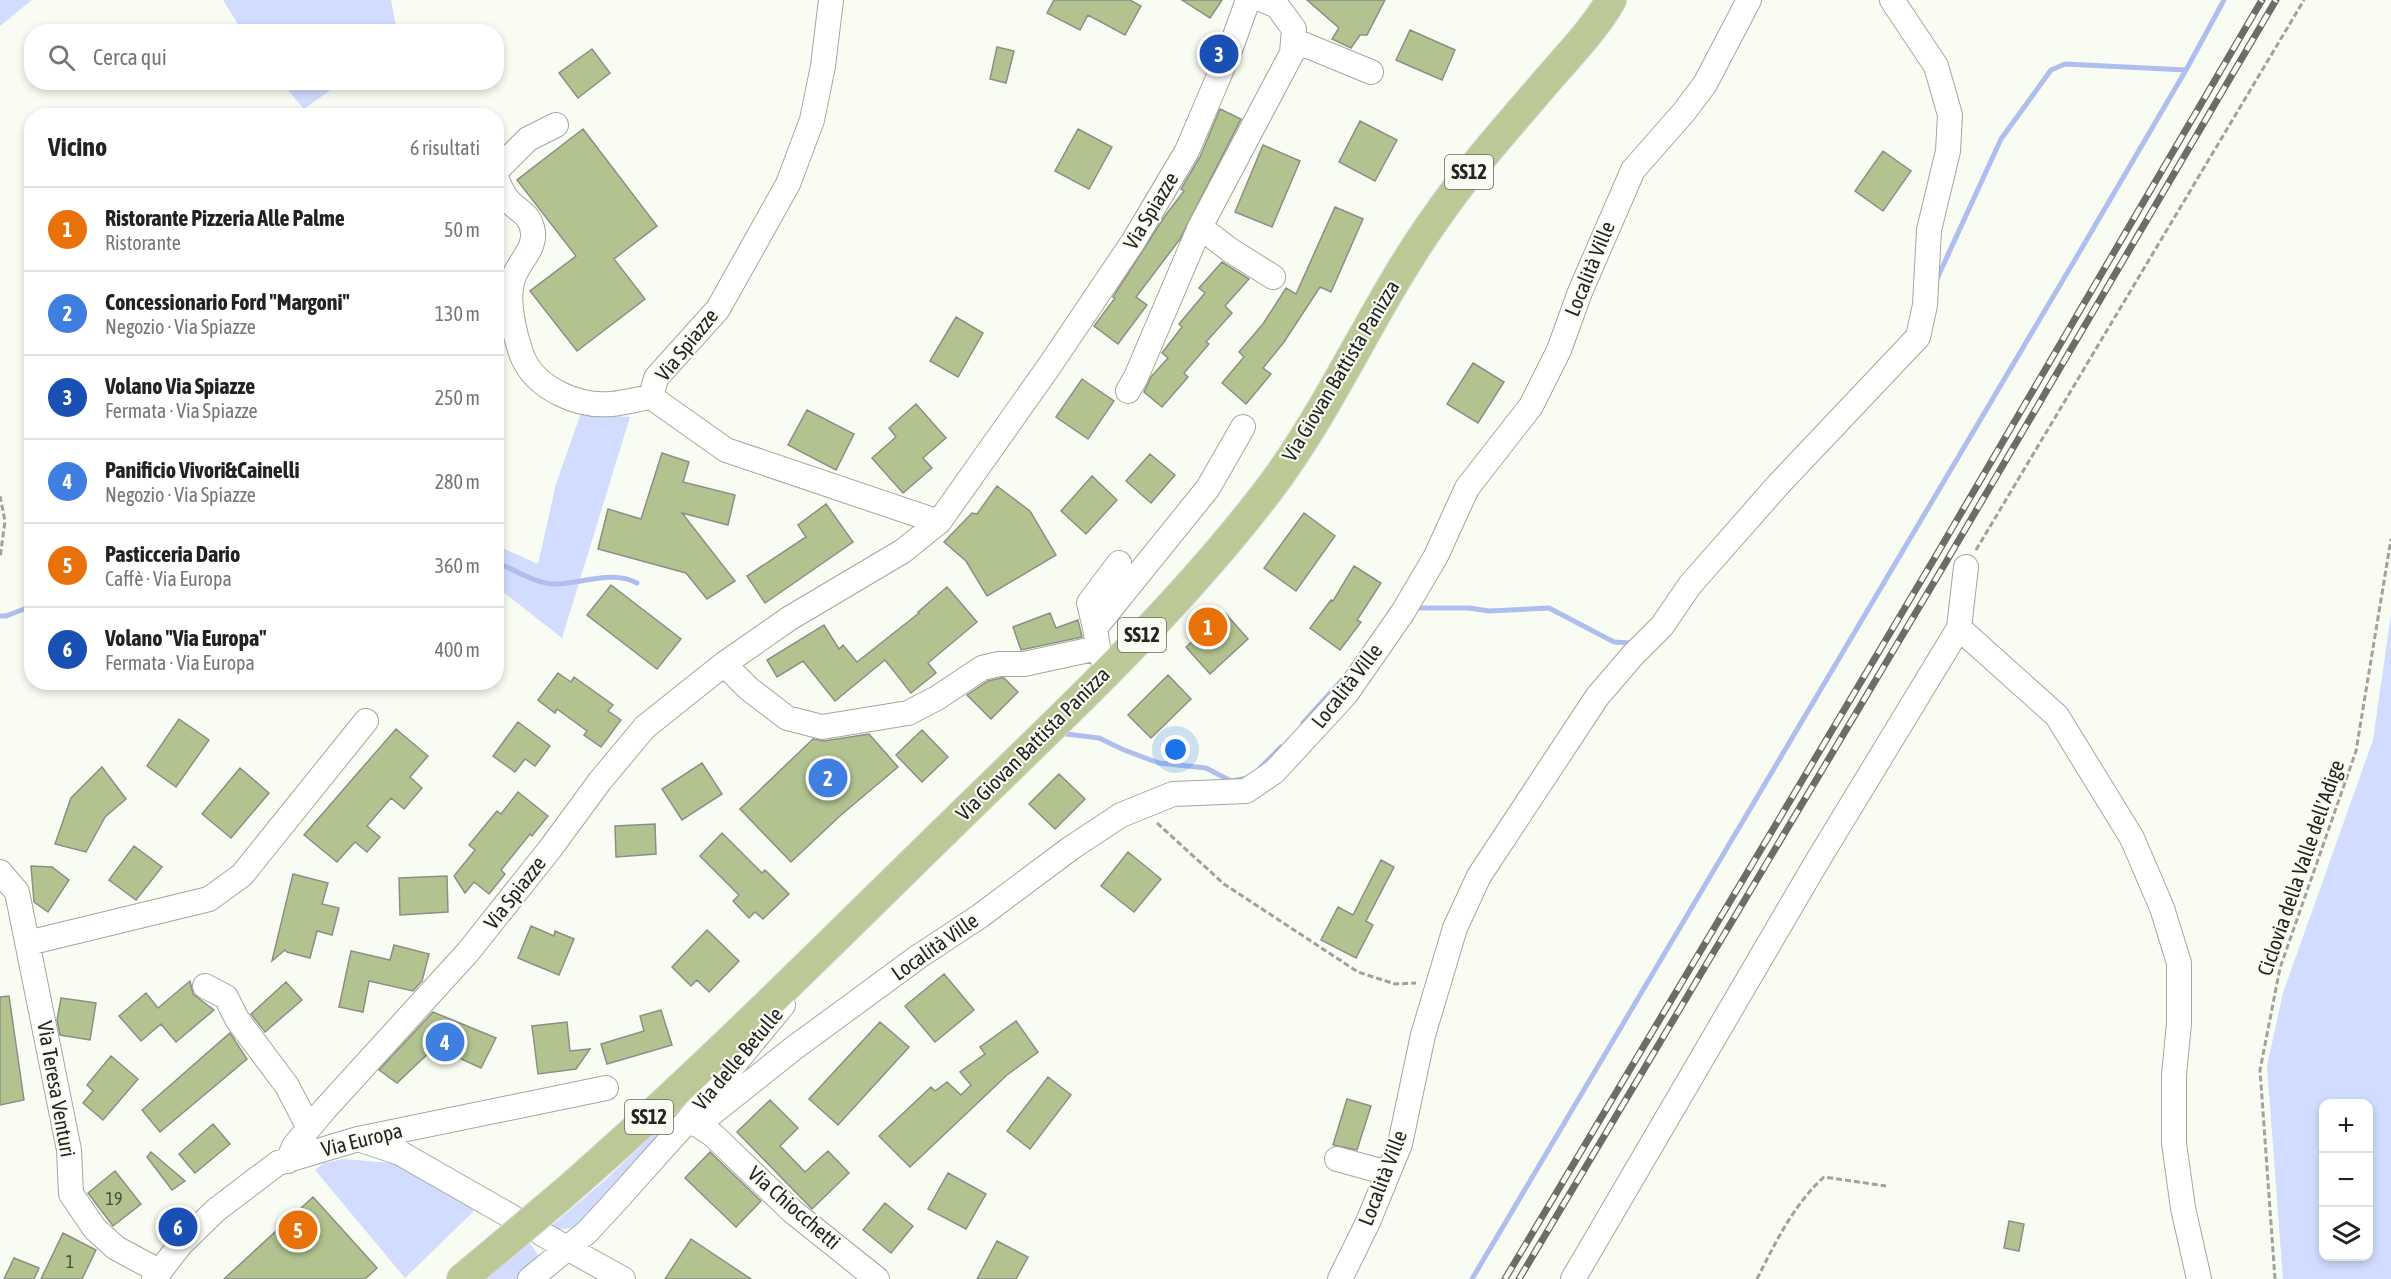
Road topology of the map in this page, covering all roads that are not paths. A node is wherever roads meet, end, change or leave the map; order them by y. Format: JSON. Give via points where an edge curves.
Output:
{"nodes":[{"id":1,"x":831,"y":0,"type":"edge"},
{"id":2,"x":1248,"y":0,"type":"edge"},
{"id":3,"x":1263,"y":0,"type":"edge"},
{"id":4,"x":1611,"y":0,"type":"edge"},
{"id":5,"x":1749,"y":0,"type":"edge"},
{"id":6,"x":1892,"y":0,"type":"edge"},
{"id":7,"x":1293,"y":40,"type":"junction"},
{"id":8,"x":1371,"y":72,"type":"dead end"},
{"id":9,"x":556,"y":125,"type":"dead end"},
{"id":10,"x":504,"y":163,"type":"edge"},
{"id":11,"x":504,"y":191,"type":"edge"},
{"id":12,"x":1200,"y":227,"type":"junction"},
{"id":13,"x":1273,"y":277,"type":"dead end"},
{"id":14,"x":1128,"y":391,"type":"dead end"},
{"id":15,"x":651,"y":397,"type":"junction"},
{"id":16,"x":1243,"y":427,"type":"dead end"},
{"id":17,"x":939,"y":522,"type":"junction"},
{"id":18,"x":1119,"y":563,"type":"dead end"},
{"id":19,"x":1966,"y":567,"type":"road end"},
{"id":20,"x":1959,"y":628,"type":"junction"},
{"id":21,"x":1100,"y":649,"type":"junction"},
{"id":22,"x":724,"y":664,"type":"junction"},
{"id":23,"x":366,"y":721,"type":"dead end"},
{"id":24,"x":0,"y":872,"type":"edge"},
{"id":25,"x":855,"y":918,"type":"junction"},
{"id":26,"x":28,"y":943,"type":"junction"},
{"id":27,"x":205,"y":986,"type":"dead end"},
{"id":28,"x":606,"y":1088,"type":"dead end"},
{"id":29,"x":700,"y":1127,"type":"junction"},
{"id":30,"x":309,"y":1128,"type":"junction"},
{"id":31,"x":358,"y":1139,"type":"junction"},
{"id":32,"x":1337,"y":1159,"type":"dead end"},
{"id":33,"x":288,"y":1161,"type":"junction"},
{"id":34,"x":1388,"y":1173,"type":"junction"},
{"id":35,"x":512,"y":1217,"type":"dead end"},
{"id":36,"x":542,"y":1234,"type":"dead end"},
{"id":37,"x":568,"y":1249,"type":"junction"},
{"id":38,"x":157,"y":1275,"type":"edge"},
{"id":39,"x":462,"y":1279,"type":"edge"},
{"id":40,"x":530,"y":1279,"type":"edge"},
{"id":41,"x":623,"y":1279,"type":"edge"},
{"id":42,"x":877,"y":1279,"type":"edge"},
{"id":43,"x":1340,"y":1279,"type":"edge"},
{"id":44,"x":1573,"y":1279,"type":"edge"},
{"id":45,"x":2199,"y":1279,"type":"edge"}],
"edges":[{"from":1,"to":15,"type":"street","name":"Via Spiazze","via":[[812,120],[788,184],[718,309],[656,378]]},
{"from":2,"to":17,"type":"street","name":"Via Spiazze","via":[[1187,151],[1133,242]]},
{"from":3,"to":7,"type":"street","via":[[1277,6],[1294,29]]},
{"from":4,"to":21,"type":"main road","name":"Via Giovan Battista Panizza","number":"SS12","via":[[1464,177],[1419,241],[1270,488],[1180,597]]},
{"from":5,"to":29,"type":"street","name":"Località Ville","via":[[1705,84],[1633,170],[1580,292],[1560,350],[1531,406],[1467,488],[1436,556],[1346,694],[1274,772],[1245,791],[1173,794],[1121,815],[804,1041]]},
{"from":6,"to":34,"type":"street","name":"Località Ville","via":[[1936,66],[1950,115],[1948,151],[1929,230],[1925,305],[1918,337],[1778,485],[1598,697],[1479,876],[1455,928],[1423,1035],[1400,1144]]},
{"from":7,"to":8,"type":"street"},
{"from":7,"to":12,"type":"street","via":[[1292,53]]},
{"from":9,"to":10,"type":"street","via":[[528,139]]},
{"from":11,"to":15,"type":"street","via":[[530,220],[533,235],[531,249],[512,281],[513,324],[523,358],[542,382],[575,400],[611,404]]},
{"from":12,"to":13,"type":"street"},
{"from":12,"to":14,"type":"street"},
{"from":15,"to":17,"type":"street","name":"Via Spiazze","via":[[726,450]]},
{"from":16,"to":21,"type":"street","via":[[1208,488],[1113,608]]},
{"from":17,"to":22,"type":"street","name":"Via Spiazze","via":[[903,551],[790,618]]},
{"from":18,"to":21,"type":"street","via":[[1089,603]]},
{"from":19,"to":20,"type":"street"},
{"from":20,"to":44,"type":"street","via":[[1809,875]]},
{"from":20,"to":45,"type":"street","via":[[2057,716],[2132,838],[2162,908],[2179,963],[2174,1143]]},
{"from":21,"to":22,"type":"street","via":[[982,668],[908,713],[822,727],[787,718]]},
{"from":21,"to":25,"type":"main road","name":"Via Giovan Battista Panizza","number":"SS12"},
{"from":22,"to":30,"type":"street","name":"Via Spiazze","via":[[645,727],[468,952]]},
{"from":23,"to":26,"type":"street","via":[[242,875],[209,899]]},
{"from":24,"to":26,"type":"street","name":"Via Teresa Venturi","via":[[17,892]]},
{"from":25,"to":29,"type":"street","name":"Via delle Betulle"},
{"from":25,"to":39,"type":"main road","name":"Via Giovan Battista Panizza","number":"SS12","bridge":true,"via":[[663,1104]]},
{"from":26,"to":38,"type":"street","name":"Via Teresa Venturi","via":[[69,1150],[71,1194],[95,1229]]},
{"from":27,"to":30,"type":"street","via":[[226,997],[237,1019],[287,1086]]},
{"from":28,"to":31,"type":"street","name":"Via Europa"},
{"from":29,"to":37,"type":"street","name":"Via delle Betulle"},
{"from":29,"to":42,"type":"street","name":"Via Chiocchetti","via":[[792,1211]]},
{"from":30,"to":33,"type":"street","name":"Via Spiazze"},
{"from":31,"to":33,"type":"street","name":"Via Europa"},
{"from":31,"to":35,"type":"street","via":[[400,1153]]},
{"from":32,"to":34,"type":"street"},
{"from":33,"to":38,"type":"street","name":"Via Europa","via":[[278,1163],[216,1210],[180,1245]]},
{"from":34,"to":43,"type":"street","name":"Località Ville"},
{"from":36,"to":37,"type":"street"},
{"from":37,"to":40,"type":"street","name":"Via delle Betulle"},
{"from":37,"to":41,"type":"street"}]}
